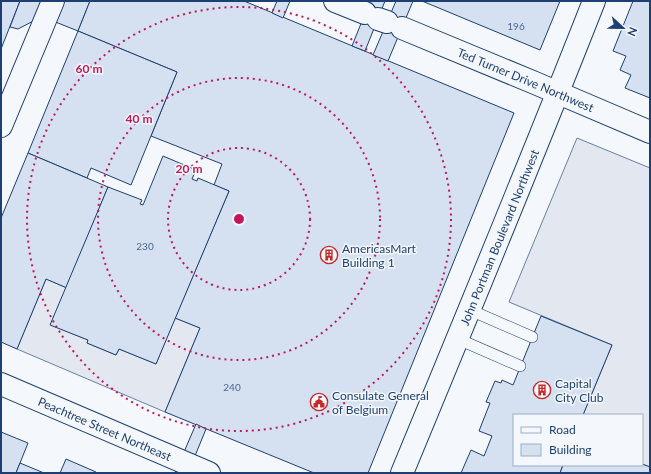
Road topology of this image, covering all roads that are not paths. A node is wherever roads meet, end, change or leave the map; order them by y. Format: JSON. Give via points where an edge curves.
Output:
{"nodes":[{"id":1,"x":53,"y":1,"type":"edge"},
{"id":2,"x":335,"y":1,"type":"edge"},
{"id":3,"x":594,"y":1,"type":"edge"},
{"id":4,"x":558,"y":93,"type":"junction"},
{"id":5,"x":1,"y":126,"type":"edge"},
{"id":6,"x":650,"y":132,"type":"edge"},
{"id":7,"x":470,"y":310,"type":"junction"},
{"id":8,"x":532,"y":337,"type":"dead end"},
{"id":9,"x":458,"y":339,"type":"junction"},
{"id":10,"x":520,"y":366,"type":"dead end"},
{"id":11,"x":1,"y":384,"type":"edge"},
{"id":12,"x":209,"y":473,"type":"edge"},
{"id":13,"x":402,"y":473,"type":"edge"}],
"edges":[{"from":1,"to":5,"type":"street"},
{"from":2,"to":4,"type":"street","name":"Ted Turner Drive Northwest"},
{"from":3,"to":4,"type":"street","name":"John Portman Boulevard Northwest"},
{"from":4,"to":6,"type":"street","name":"Ted Turner Drive Northwest"},
{"from":4,"to":7,"type":"street","name":"John Portman Boulevard Northwest"},
{"from":7,"to":8,"type":"lane"},
{"from":7,"to":9,"type":"street","name":"John Portman Boulevard Northwest"},
{"from":9,"to":10,"type":"lane"},
{"from":9,"to":13,"type":"street","name":"John Portman Boulevard Northwest"},
{"from":11,"to":12,"type":"street","name":"Peachtree Street Northeast"}]}
